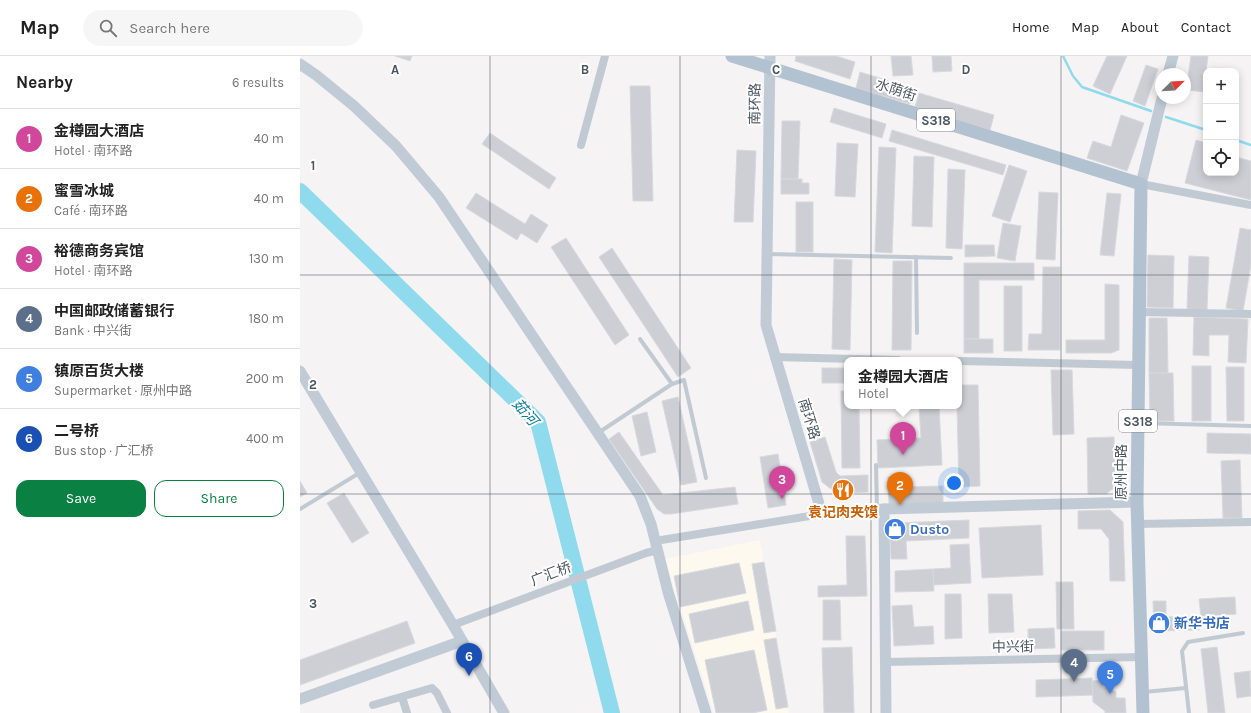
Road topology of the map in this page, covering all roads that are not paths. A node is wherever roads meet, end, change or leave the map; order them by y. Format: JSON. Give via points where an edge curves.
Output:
{"nodes":[{"id":1,"x":605,"y":56,"type":"edge"},
{"id":2,"x":732,"y":56,"type":"edge"},
{"id":3,"x":1173,"y":56,"type":"edge"},
{"id":4,"x":770,"y":62,"type":"edge"},
{"id":5,"x":300,"y":64,"type":"edge"},
{"id":6,"x":1170,"y":68,"type":"edge"},
{"id":7,"x":1160,"y":104,"type":"edge"},
{"id":8,"x":581,"y":145,"type":"dead end"},
{"id":9,"x":1140,"y":184,"type":"junction"},
{"id":10,"x":1251,"y":205,"type":"edge"},
{"id":11,"x":767,"y":254,"type":"junction"},
{"id":12,"x":916,"y":258,"type":"junction"},
{"id":13,"x":951,"y":258,"type":"dead end"},
{"id":14,"x":1139,"y":312,"type":"junction"},
{"id":15,"x":1250,"y":314,"type":"edge"},
{"id":16,"x":917,"y":333,"type":"dead end"},
{"id":17,"x":640,"y":339,"type":"dead end"},
{"id":18,"x":774,"y":357,"type":"junction"},
{"id":19,"x":844,"y":359,"type":"edge"},
{"id":20,"x":962,"y":361,"type":"edge"},
{"id":21,"x":1138,"y":365,"type":"junction"},
{"id":22,"x":300,"y":371,"type":"edge"},
{"id":23,"x":672,"y":384,"type":"junction"},
{"id":24,"x":1138,"y":423,"type":"junction"},
{"id":25,"x":1251,"y":426,"type":"edge"},
{"id":26,"x":597,"y":433,"type":"junction"},
{"id":27,"x":876,"y":465,"type":"dead end"},
{"id":28,"x":361,"y":472,"type":"junction"},
{"id":29,"x":706,"y":478,"type":"dead end"},
{"id":30,"x":1137,"y":502,"type":"junction"},
{"id":31,"x":300,"y":509,"type":"edge"},
{"id":32,"x":880,"y":509,"type":"junction"},
{"id":33,"x":822,"y":514,"type":"junction"},
{"id":34,"x":1251,"y":522,"type":"edge"},
{"id":35,"x":1137,"y":524,"type":"junction"},
{"id":36,"x":656,"y":545,"type":"junction"},
{"id":37,"x":453,"y":625,"type":"junction"},
{"id":38,"x":1243,"y":633,"type":"dead end"},
{"id":39,"x":462,"y":641,"type":"junction"},
{"id":40,"x":1141,"y":657,"type":"junction"},
{"id":41,"x":885,"y":662,"type":"junction"},
{"id":42,"x":1186,"y":688,"type":"junction"},
{"id":43,"x":1142,"y":693,"type":"junction"},
{"id":44,"x":402,"y":697,"type":"junction"},
{"id":45,"x":300,"y":699,"type":"edge"},
{"id":46,"x":373,"y":705,"type":"dead end"},
{"id":47,"x":407,"y":713,"type":"edge"},
{"id":48,"x":447,"y":713,"type":"edge"},
{"id":49,"x":504,"y":713,"type":"edge"},
{"id":50,"x":706,"y":713,"type":"edge"},
{"id":51,"x":886,"y":713,"type":"edge"},
{"id":52,"x":1143,"y":713,"type":"edge"},
{"id":53,"x":1189,"y":713,"type":"edge"}],
"edges":[{"from":1,"to":8,"type":"street"},
{"from":2,"to":4,"type":"main road","name":"水荫街","number":"S318"},
{"from":3,"to":6,"type":"street"},
{"from":4,"to":9,"type":"main road","name":"水荫街","number":"S318"},
{"from":4,"to":11,"type":"street","name":"南环路"},
{"from":5,"to":26,"type":"street","via":[[354,106],[396,146],[439,197]]},
{"from":7,"to":9,"type":"street"},
{"from":9,"to":10,"type":"street"},
{"from":9,"to":14,"type":"main road","name":"原州中路","number":"S318"},
{"from":11,"to":12,"type":"lane"},
{"from":11,"to":18,"type":"street","name":"南环路","via":[[766,325]]},
{"from":12,"to":13,"type":"lane"},
{"from":12,"to":16,"type":"lane"},
{"from":14,"to":15,"type":"street"},
{"from":14,"to":21,"type":"main road","name":"原州中路","number":"S318"},
{"from":17,"to":23,"type":"lane"},
{"from":18,"to":19,"type":"street"},
{"from":18,"to":33,"type":"street","name":"南环路"},
{"from":20,"to":21,"type":"street"},
{"from":21,"to":24,"type":"main road","name":"原州中路","number":"S318"},
{"from":22,"to":28,"type":"street"},
{"from":23,"to":26,"type":"lane"},
{"from":23,"to":29,"type":"lane","via":[[684,380]]},
{"from":24,"to":25,"type":"lane"},
{"from":24,"to":30,"type":"main road","name":"原州中路","number":"S318"},
{"from":26,"to":36,"type":"street","via":[[640,496]]},
{"from":27,"to":32,"type":"lane"},
{"from":28,"to":31,"type":"lane"},
{"from":28,"to":37,"type":"street"},
{"from":30,"to":32,"type":"street"},
{"from":30,"to":35,"type":"main road","name":"原州中路","number":"S318"},
{"from":32,"to":33,"type":"street"},
{"from":32,"to":41,"type":"street"},
{"from":33,"to":36,"type":"street","name":"广汇桥"},
{"from":34,"to":35,"type":"street"},
{"from":35,"to":40,"type":"main road","name":"原州中路","number":"S318"},
{"from":36,"to":37,"type":"street","name":"广汇桥","via":[[646,553]]},
{"from":36,"to":50,"type":"street"},
{"from":37,"to":39,"type":"street"},
{"from":38,"to":42,"type":"lane","via":[[1188,642],[1182,651]]},
{"from":39,"to":45,"type":"street"},
{"from":39,"to":49,"type":"street"},
{"from":40,"to":41,"type":"street","name":"中兴街"},
{"from":40,"to":43,"type":"main road","name":"原州中路","number":"S318"},
{"from":41,"to":51,"type":"street"},
{"from":42,"to":43,"type":"lane"},
{"from":42,"to":53,"type":"lane"},
{"from":43,"to":52,"type":"main road","name":"原州中路","number":"S318"},
{"from":44,"to":46,"type":"street"},
{"from":44,"to":47,"type":"street"},
{"from":44,"to":48,"type":"street","via":[[432,688]]}]}
